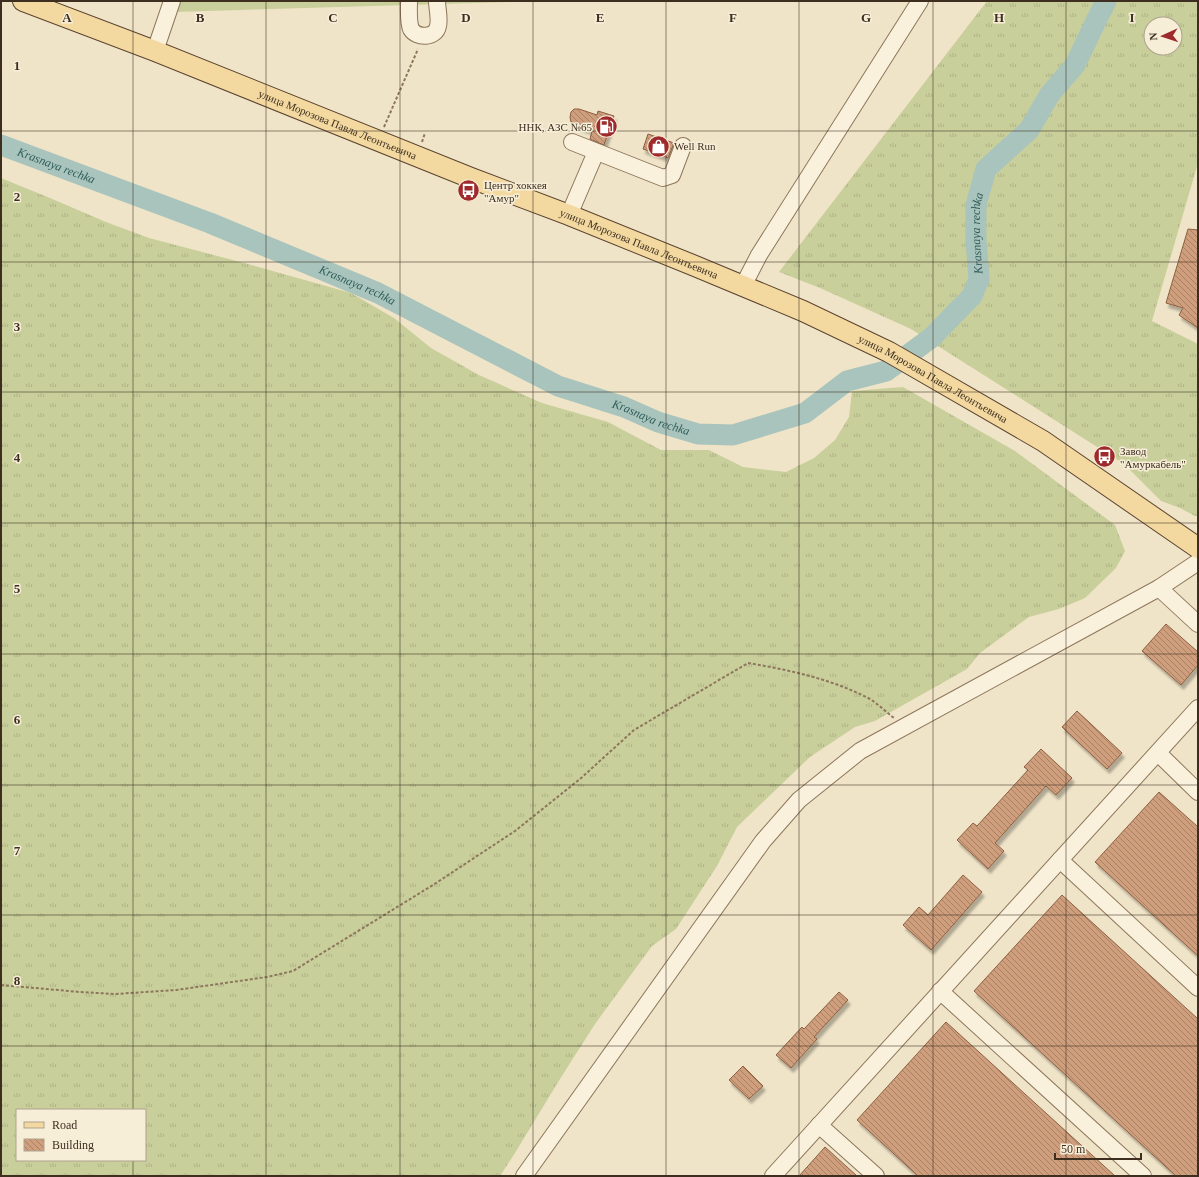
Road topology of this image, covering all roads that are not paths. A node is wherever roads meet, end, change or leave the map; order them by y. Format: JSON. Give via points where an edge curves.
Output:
{"nodes":[{"id":1,"x":23,"y":1,"type":"edge"},
{"id":2,"x":172,"y":1,"type":"edge"},
{"id":3,"x":409,"y":1,"type":"edge"},
{"id":4,"x":437,"y":1,"type":"edge"},
{"id":5,"x":920,"y":1,"type":"edge"},
{"id":6,"x":155,"y":51,"type":"junction"},
{"id":7,"x":572,"y":142,"type":"dead end"},
{"id":8,"x":684,"y":146,"type":"dead end"},
{"id":9,"x":596,"y":152,"type":"junction"},
{"id":10,"x":569,"y":215,"type":"junction"},
{"id":11,"x":743,"y":286,"type":"junction"},
{"id":12,"x":1198,"y":548,"type":"edge"},
{"id":13,"x":1198,"y":562,"type":"edge"},
{"id":14,"x":1159,"y":588,"type":"junction"},
{"id":15,"x":1198,"y":624,"type":"edge"},
{"id":16,"x":1198,"y":708,"type":"edge"},
{"id":17,"x":1158,"y":753,"type":"junction"},
{"id":18,"x":1198,"y":792,"type":"edge"},
{"id":19,"x":1060,"y":860,"type":"junction"},
{"id":20,"x":1198,"y":988,"type":"edge"},
{"id":21,"x":940,"y":991,"type":"junction"},
{"id":22,"x":819,"y":1125,"type":"junction"},
{"id":23,"x":524,"y":1176,"type":"edge"},
{"id":24,"x":773,"y":1176,"type":"edge"},
{"id":25,"x":876,"y":1176,"type":"edge"},
{"id":26,"x":1143,"y":1176,"type":"edge"}],
"edges":[{"from":1,"to":6,"type":"main road","name":"улица Морозова Павла Леонтьевича"},
{"from":2,"to":6,"type":"street"},
{"from":3,"to":4,"type":"street","via":[[410,27],[419,36],[435,32],[438,26]]},
{"from":5,"to":11,"type":"street","via":[[758,255]]},
{"from":6,"to":10,"type":"main road","name":"улица Морозова Павла Леонтьевича"},
{"from":7,"to":9,"type":"street"},
{"from":8,"to":9,"type":"street","via":[[672,175],[663,178]]},
{"from":9,"to":10,"type":"street"},
{"from":10,"to":11,"type":"main road","name":"улица Морозова Павла Леонтьевича"},
{"from":11,"to":12,"type":"main road","name":"улица Морозова Павла Леонтьевича","via":[[889,352],[963,394],[1043,441]]},
{"from":13,"to":14,"type":"street"},
{"from":14,"to":15,"type":"street"},
{"from":14,"to":23,"type":"street","via":[[860,751],[800,800],[763,841]]},
{"from":16,"to":17,"type":"street"},
{"from":17,"to":18,"type":"street"},
{"from":17,"to":19,"type":"street"},
{"from":19,"to":20,"type":"street"},
{"from":19,"to":21,"type":"street"},
{"from":21,"to":22,"type":"street"},
{"from":21,"to":26,"type":"street"},
{"from":22,"to":24,"type":"street"},
{"from":22,"to":25,"type":"street"}]}
